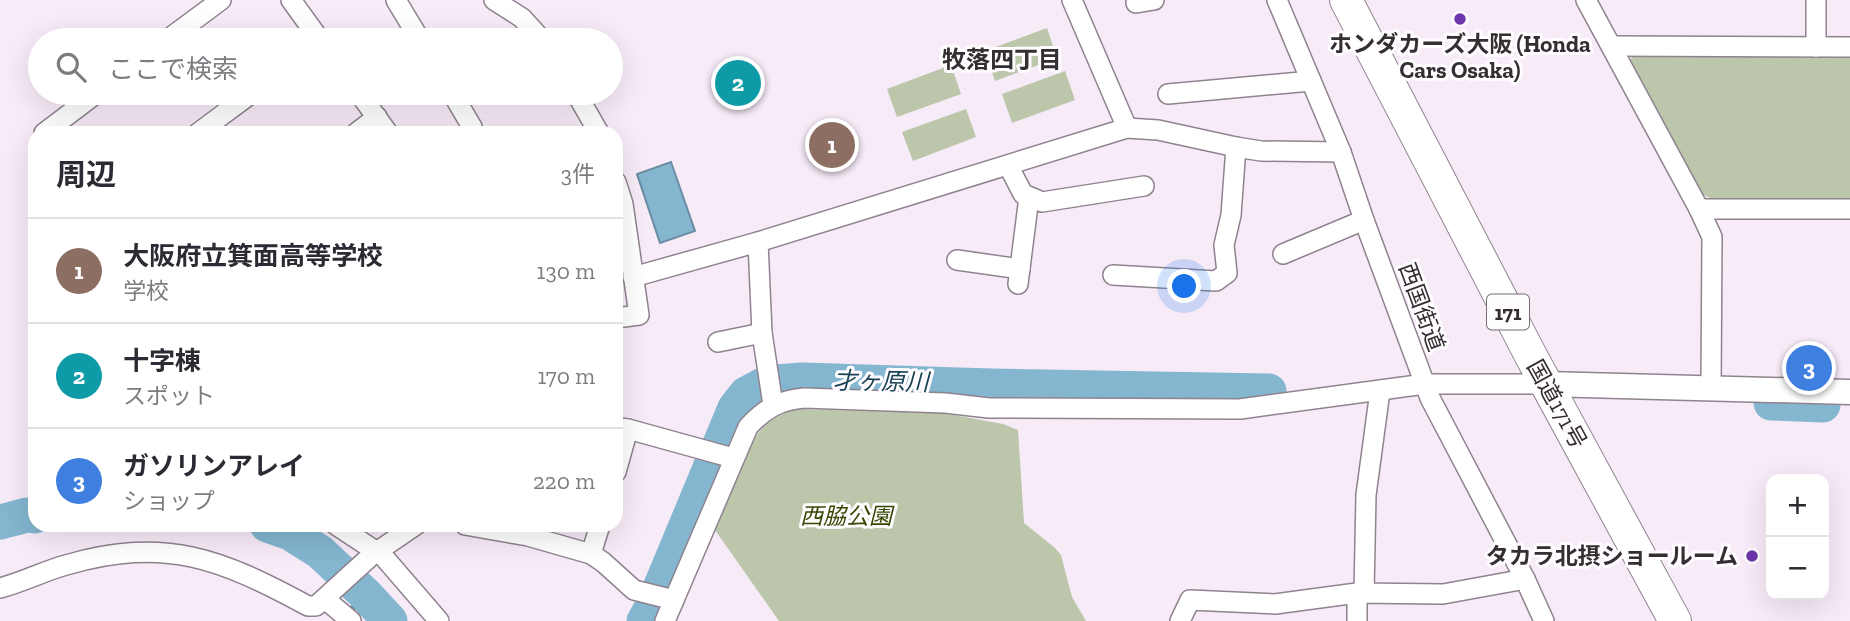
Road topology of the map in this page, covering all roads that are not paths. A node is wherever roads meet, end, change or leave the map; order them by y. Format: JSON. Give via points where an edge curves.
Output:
{"nodes":[{"id":1,"x":221,"y":0,"type":"edge"},
{"id":2,"x":291,"y":0,"type":"edge"},
{"id":3,"x":396,"y":0,"type":"edge"},
{"id":4,"x":494,"y":0,"type":"edge"},
{"id":5,"x":1072,"y":0,"type":"edge"},
{"id":6,"x":1277,"y":0,"type":"edge"},
{"id":7,"x":1346,"y":0,"type":"edge"},
{"id":8,"x":1586,"y":0,"type":"edge"},
{"id":9,"x":1816,"y":0,"type":"edge"},
{"id":10,"x":183,"y":28,"type":"edge"},
{"id":11,"x":311,"y":28,"type":"edge"},
{"id":12,"x":413,"y":28,"type":"edge"},
{"id":13,"x":531,"y":28,"type":"edge"},
{"id":14,"x":1611,"y":46,"type":"junction"},
{"id":15,"x":1816,"y":47,"type":"junction"},
{"id":16,"x":1850,"y":47,"type":"edge"},
{"id":17,"x":1311,"y":81,"type":"junction"},
{"id":18,"x":1168,"y":94,"type":"dead end"},
{"id":19,"x":81,"y":105,"type":"edge"},
{"id":20,"x":236,"y":105,"type":"edge"},
{"id":21,"x":368,"y":105,"type":"edge"},
{"id":22,"x":459,"y":105,"type":"edge"},
{"id":23,"x":583,"y":105,"type":"edge"},
{"id":24,"x":377,"y":117,"type":"junction"},
{"id":25,"x":53,"y":126,"type":"edge"},
{"id":26,"x":207,"y":126,"type":"edge"},
{"id":27,"x":365,"y":126,"type":"edge"},
{"id":28,"x":383,"y":126,"type":"edge"},
{"id":29,"x":471,"y":126,"type":"edge"},
{"id":30,"x":595,"y":126,"type":"edge"},
{"id":31,"x":1127,"y":128,"type":"junction"},
{"id":32,"x":1236,"y":147,"type":"junction"},
{"id":33,"x":1341,"y":152,"type":"junction"},
{"id":34,"x":1008,"y":165,"type":"junction"},
{"id":35,"x":1144,"y":186,"type":"dead end"},
{"id":36,"x":1029,"y":197,"type":"junction"},
{"id":37,"x":623,"y":204,"type":"edge"},
{"id":38,"x":1699,"y":209,"type":"junction"},
{"id":39,"x":1850,"y":209,"type":"edge"},
{"id":40,"x":1364,"y":220,"type":"junction"},
{"id":41,"x":758,"y":242,"type":"junction"},
{"id":42,"x":1283,"y":254,"type":"dead end"},
{"id":43,"x":957,"y":260,"type":"dead end"},
{"id":44,"x":1113,"y":275,"type":"dead end"},
{"id":45,"x":633,"y":277,"type":"junction"},
{"id":46,"x":623,"y":317,"type":"edge"},
{"id":47,"x":762,"y":333,"type":"junction"},
{"id":48,"x":718,"y":342,"type":"dead end"},
{"id":49,"x":1425,"y":384,"type":"junction"},
{"id":50,"x":1546,"y":384,"type":"junction"},
{"id":51,"x":1711,"y":387,"type":"junction"},
{"id":52,"x":1380,"y":391,"type":"junction"},
{"id":53,"x":1850,"y":392,"type":"edge"},
{"id":54,"x":774,"y":405,"type":"junction"},
{"id":55,"x":623,"y":428,"type":"edge"},
{"id":56,"x":733,"y":458,"type":"junction"},
{"id":57,"x":346,"y":532,"type":"edge"},
{"id":58,"x":406,"y":532,"type":"edge"},
{"id":59,"x":505,"y":532,"type":"edge"},
{"id":60,"x":598,"y":532,"type":"edge"},
{"id":61,"x":374,"y":554,"type":"junction"},
{"id":62,"x":591,"y":554,"type":"junction"},
{"id":63,"x":1525,"y":579,"type":"junction"},
{"id":64,"x":0,"y":588,"type":"edge"},
{"id":65,"x":1360,"y":593,"type":"junction"},
{"id":66,"x":663,"y":597,"type":"junction"},
{"id":67,"x":325,"y":599,"type":"junction"},
{"id":68,"x":349,"y":618,"type":"edge"},
{"id":69,"x":439,"y":621,"type":"edge"},
{"id":70,"x":665,"y":621,"type":"edge"},
{"id":71,"x":1180,"y":621,"type":"edge"},
{"id":72,"x":1357,"y":621,"type":"edge"},
{"id":73,"x":1544,"y":621,"type":"edge"},
{"id":74,"x":1675,"y":621,"type":"edge"}],
"edges":[{"from":1,"to":10,"type":"street"},
{"from":2,"to":11,"type":"street"},
{"from":3,"to":12,"type":"street"},
{"from":4,"to":13,"type":"street"},
{"from":5,"to":31,"type":"street"},
{"from":6,"to":17,"type":"street","name":"西国街道"},
{"from":7,"to":50,"type":"highway","name":"国道171号","number":"171"},
{"from":8,"to":14,"type":"street"},
{"from":9,"to":15,"type":"street"},
{"from":14,"to":15,"type":"street"},
{"from":14,"to":38,"type":"street"},
{"from":15,"to":16,"type":"street"},
{"from":17,"to":18,"type":"street"},
{"from":17,"to":33,"type":"street","name":"西国街道"},
{"from":19,"to":25,"type":"street"},
{"from":20,"to":26,"type":"street"},
{"from":21,"to":24,"type":"street"},
{"from":22,"to":29,"type":"street"},
{"from":23,"to":30,"type":"street"},
{"from":24,"to":27,"type":"street"},
{"from":24,"to":28,"type":"street"},
{"from":31,"to":32,"type":"street"},
{"from":31,"to":34,"type":"street"},
{"from":32,"to":33,"type":"street"},
{"from":32,"to":44,"type":"street","via":[[1224,245],[1227,273],[1216,281]]},
{"from":33,"to":40,"type":"street","name":"西国街道"},
{"from":34,"to":36,"type":"street"},
{"from":34,"to":41,"type":"street"},
{"from":35,"to":36,"type":"street","via":[[1042,202]]},
{"from":36,"to":43,"type":"street","via":[[1019,276]]},
{"from":37,"to":45,"type":"street"},
{"from":38,"to":39,"type":"street"},
{"from":38,"to":51,"type":"street","via":[[1712,237]]},
{"from":40,"to":42,"type":"street"},
{"from":40,"to":49,"type":"street","name":"西国街道"},
{"from":41,"to":45,"type":"street"},
{"from":41,"to":47,"type":"street"},
{"from":45,"to":46,"type":"street","via":[[639,315]]},
{"from":47,"to":48,"type":"street"},
{"from":47,"to":54,"type":"street"},
{"from":49,"to":50,"type":"street"},
{"from":49,"to":52,"type":"street"},
{"from":49,"to":63,"type":"street","name":"西国街道"},
{"from":50,"to":51,"type":"street"},
{"from":50,"to":74,"type":"highway","name":"国道171号","number":"171"},
{"from":51,"to":53,"type":"street"},
{"from":52,"to":54,"type":"street","via":[[1240,409],[989,408],[804,398]]},
{"from":52,"to":65,"type":"street","via":[[1366,495]]},
{"from":54,"to":56,"type":"street","via":[[748,427]]},
{"from":55,"to":56,"type":"street"},
{"from":56,"to":66,"type":"street"},
{"from":57,"to":61,"type":"street"},
{"from":58,"to":61,"type":"street"},
{"from":59,"to":62,"type":"street"},
{"from":60,"to":62,"type":"street"},
{"from":61,"to":67,"type":"street"},
{"from":61,"to":69,"type":"street","via":[[383,556]]},
{"from":62,"to":66,"type":"street","via":[[634,590]]},
{"from":63,"to":65,"type":"street","via":[[1443,594]]},
{"from":63,"to":73,"type":"street","name":"西国街道"},
{"from":64,"to":67,"type":"street","via":[[96,557],[166,552],[219,564],[308,606]]},
{"from":65,"to":71,"type":"street","via":[[1275,604],[1190,600]]},
{"from":65,"to":72,"type":"street"},
{"from":66,"to":70,"type":"street"},
{"from":67,"to":68,"type":"street"}]}
